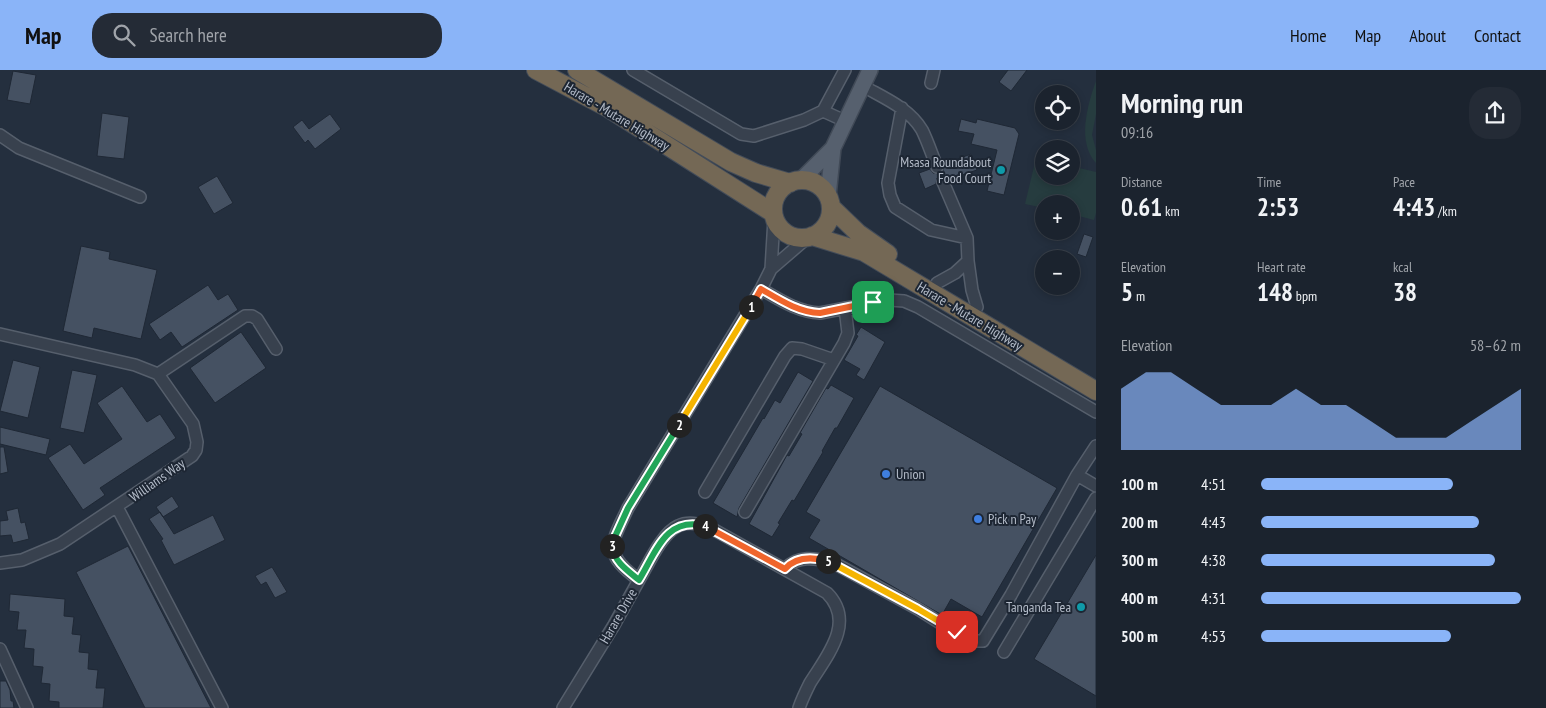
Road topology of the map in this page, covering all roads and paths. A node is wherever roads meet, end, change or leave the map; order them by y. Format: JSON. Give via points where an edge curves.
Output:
{"nodes":[{"id":1,"x":536,"y":70,"type":"edge"},
{"id":2,"x":577,"y":70,"type":"edge"},
{"id":3,"x":633,"y":70,"type":"edge"},
{"id":4,"x":845,"y":70,"type":"edge"},
{"id":5,"x":870,"y":70,"type":"edge"},
{"id":6,"x":934,"y":70,"type":"edge"},
{"id":7,"x":931,"y":83,"type":"dead end"},
{"id":8,"x":863,"y":86,"type":"junction"},
{"id":9,"x":902,"y":108,"type":"junction"},
{"id":10,"x":823,"y":112,"type":"junction"},
{"id":11,"x":845,"y":121,"type":"junction"},
{"id":12,"x":0,"y":135,"type":"edge"},
{"id":13,"x":833,"y":148,"type":"junction"},
{"id":14,"x":937,"y":167,"type":"dead end"},
{"id":15,"x":796,"y":181,"type":"junction"},
{"id":16,"x":943,"y":182,"type":"dead end"},
{"id":17,"x":140,"y":197,"type":"dead end"},
{"id":18,"x":830,"y":202,"type":"junction"},
{"id":19,"x":773,"y":216,"type":"junction"},
{"id":20,"x":810,"y":237,"type":"junction"},
{"id":21,"x":967,"y":238,"type":"junction"},
{"id":22,"x":968,"y":261,"type":"junction"},
{"id":23,"x":771,"y":269,"type":"junction"},
{"id":24,"x":937,"y":283,"type":"junction"},
{"id":25,"x":761,"y":289,"type":"junction"},
{"id":26,"x":977,"y":307,"type":"junction"},
{"id":27,"x":846,"y":308,"type":"junction"},
{"id":28,"x":0,"y":334,"type":"edge"},
{"id":29,"x":276,"y":349,"type":"dead end"},
{"id":30,"x":834,"y":360,"type":"junction"},
{"id":31,"x":158,"y":374,"type":"junction"},
{"id":32,"x":1096,"y":379,"type":"edge"},
{"id":33,"x":1096,"y":391,"type":"edge"},
{"id":34,"x":1096,"y":412,"type":"edge"},
{"id":35,"x":1096,"y":446,"type":"edge"},
{"id":36,"x":1077,"y":475,"type":"junction"},
{"id":37,"x":1096,"y":486,"type":"edge"},
{"id":38,"x":705,"y":492,"type":"dead end"},
{"id":39,"x":1096,"y":498,"type":"edge"},
{"id":40,"x":117,"y":507,"type":"junction"},
{"id":41,"x":745,"y":512,"type":"dead end"},
{"id":42,"x":0,"y":563,"type":"edge"},
{"id":43,"x":785,"y":569,"type":"junction"},
{"id":44,"x":639,"y":580,"type":"junction"},
{"id":45,"x":1021,"y":601,"type":"junction"},
{"id":46,"x":0,"y":648,"type":"edge"},
{"id":47,"x":1004,"y":652,"type":"dead end"},
{"id":48,"x":27,"y":708,"type":"edge"},
{"id":49,"x":222,"y":708,"type":"edge"},
{"id":50,"x":563,"y":708,"type":"edge"},
{"id":51,"x":799,"y":708,"type":"edge"}],
"edges":[{"from":1,"to":19,"type":"highway","name":"Harare - Mutare Highway","via":[[608,108]]},
{"from":2,"to":15,"type":"highway","name":"Harare - Mutare Highway","via":[[732,162],[756,173]]},
{"from":3,"to":10,"type":"street","via":[[741,134],[754,136]]},
{"from":4,"to":10,"type":"street"},
{"from":5,"to":8,"type":"main road"},
{"from":6,"to":7,"type":"street"},
{"from":8,"to":9,"type":"street"},
{"from":8,"to":11,"type":"main road"},
{"from":9,"to":14,"type":"street","via":[[921,130]]},
{"from":9,"to":21,"type":"street","via":[[888,183],[895,207],[931,230]]},
{"from":10,"to":11,"type":"street"},
{"from":11,"to":13,"type":"main road"},
{"from":12,"to":17,"type":"street","via":[[18,148]]},
{"from":13,"to":15,"type":"main road"},
{"from":13,"to":18,"type":"main road"},
{"from":15,"to":18,"type":"highway","via":[[819,186]]},
{"from":15,"to":19,"type":"highway","via":[[776,195]]},
{"from":16,"to":21,"type":"street"},
{"from":18,"to":20,"type":"highway","via":[[828,221],[819,233]]},
{"from":18,"to":24,"type":"highway","name":"Harare - Mutare Highway","via":[[872,244]]},
{"from":19,"to":20,"type":"highway","via":[[779,228],[787,234],[797,238]]},
{"from":19,"to":23,"type":"street","name":"Harare Drive"},
{"from":20,"to":23,"type":"street","name":"Harare Drive"},
{"from":20,"to":33,"type":"highway","name":"Harare - Mutare Highway","via":[[864,252]]},
{"from":21,"to":22,"type":"street"},
{"from":22,"to":24,"type":"street"},
{"from":22,"to":26,"type":"street"},
{"from":23,"to":25,"type":"street","name":"Harare Drive"},
{"from":24,"to":26,"type":"highway","name":"Harare - Mutare Highway"},
{"from":25,"to":27,"type":"street","via":[[792,307],[812,312]]},
{"from":25,"to":44,"type":"street","name":"Harare Drive","via":[[628,508],[613,541],[617,559]]},
{"from":26,"to":32,"type":"highway","name":"Harare - Mutare Highway"},
{"from":27,"to":30,"type":"street","via":[[848,333]]},
{"from":27,"to":34,"type":"street","via":[[889,300],[904,301]]},
{"from":28,"to":31,"type":"street","via":[[135,365]]},
{"from":29,"to":31,"type":"street","via":[[257,319],[245,316]]},
{"from":30,"to":38,"type":"street","via":[[792,348]]},
{"from":30,"to":41,"type":"street"},
{"from":31,"to":40,"type":"street","name":"Williams Way","via":[[193,424],[196,450],[192,456]]},
{"from":35,"to":36,"type":"street"},
{"from":36,"to":37,"type":"street"},
{"from":36,"to":45,"type":"street"},
{"from":39,"to":45,"type":"street"},
{"from":40,"to":42,"type":"street","name":"Williams Way","via":[[60,544],[22,560]]},
{"from":40,"to":49,"type":"street"},
{"from":43,"to":44,"type":"street","via":[[709,527],[688,523],[672,529]]},
{"from":43,"to":45,"type":"street","via":[[794,561],[805,559],[832,562],[975,642],[983,641]]},
{"from":43,"to":51,"type":"street","via":[[827,593],[837,605],[840,618],[835,641]]},
{"from":44,"to":50,"type":"street","name":"Harare Drive"},
{"from":45,"to":47,"type":"street"},
{"from":46,"to":48,"type":"street"}]}
